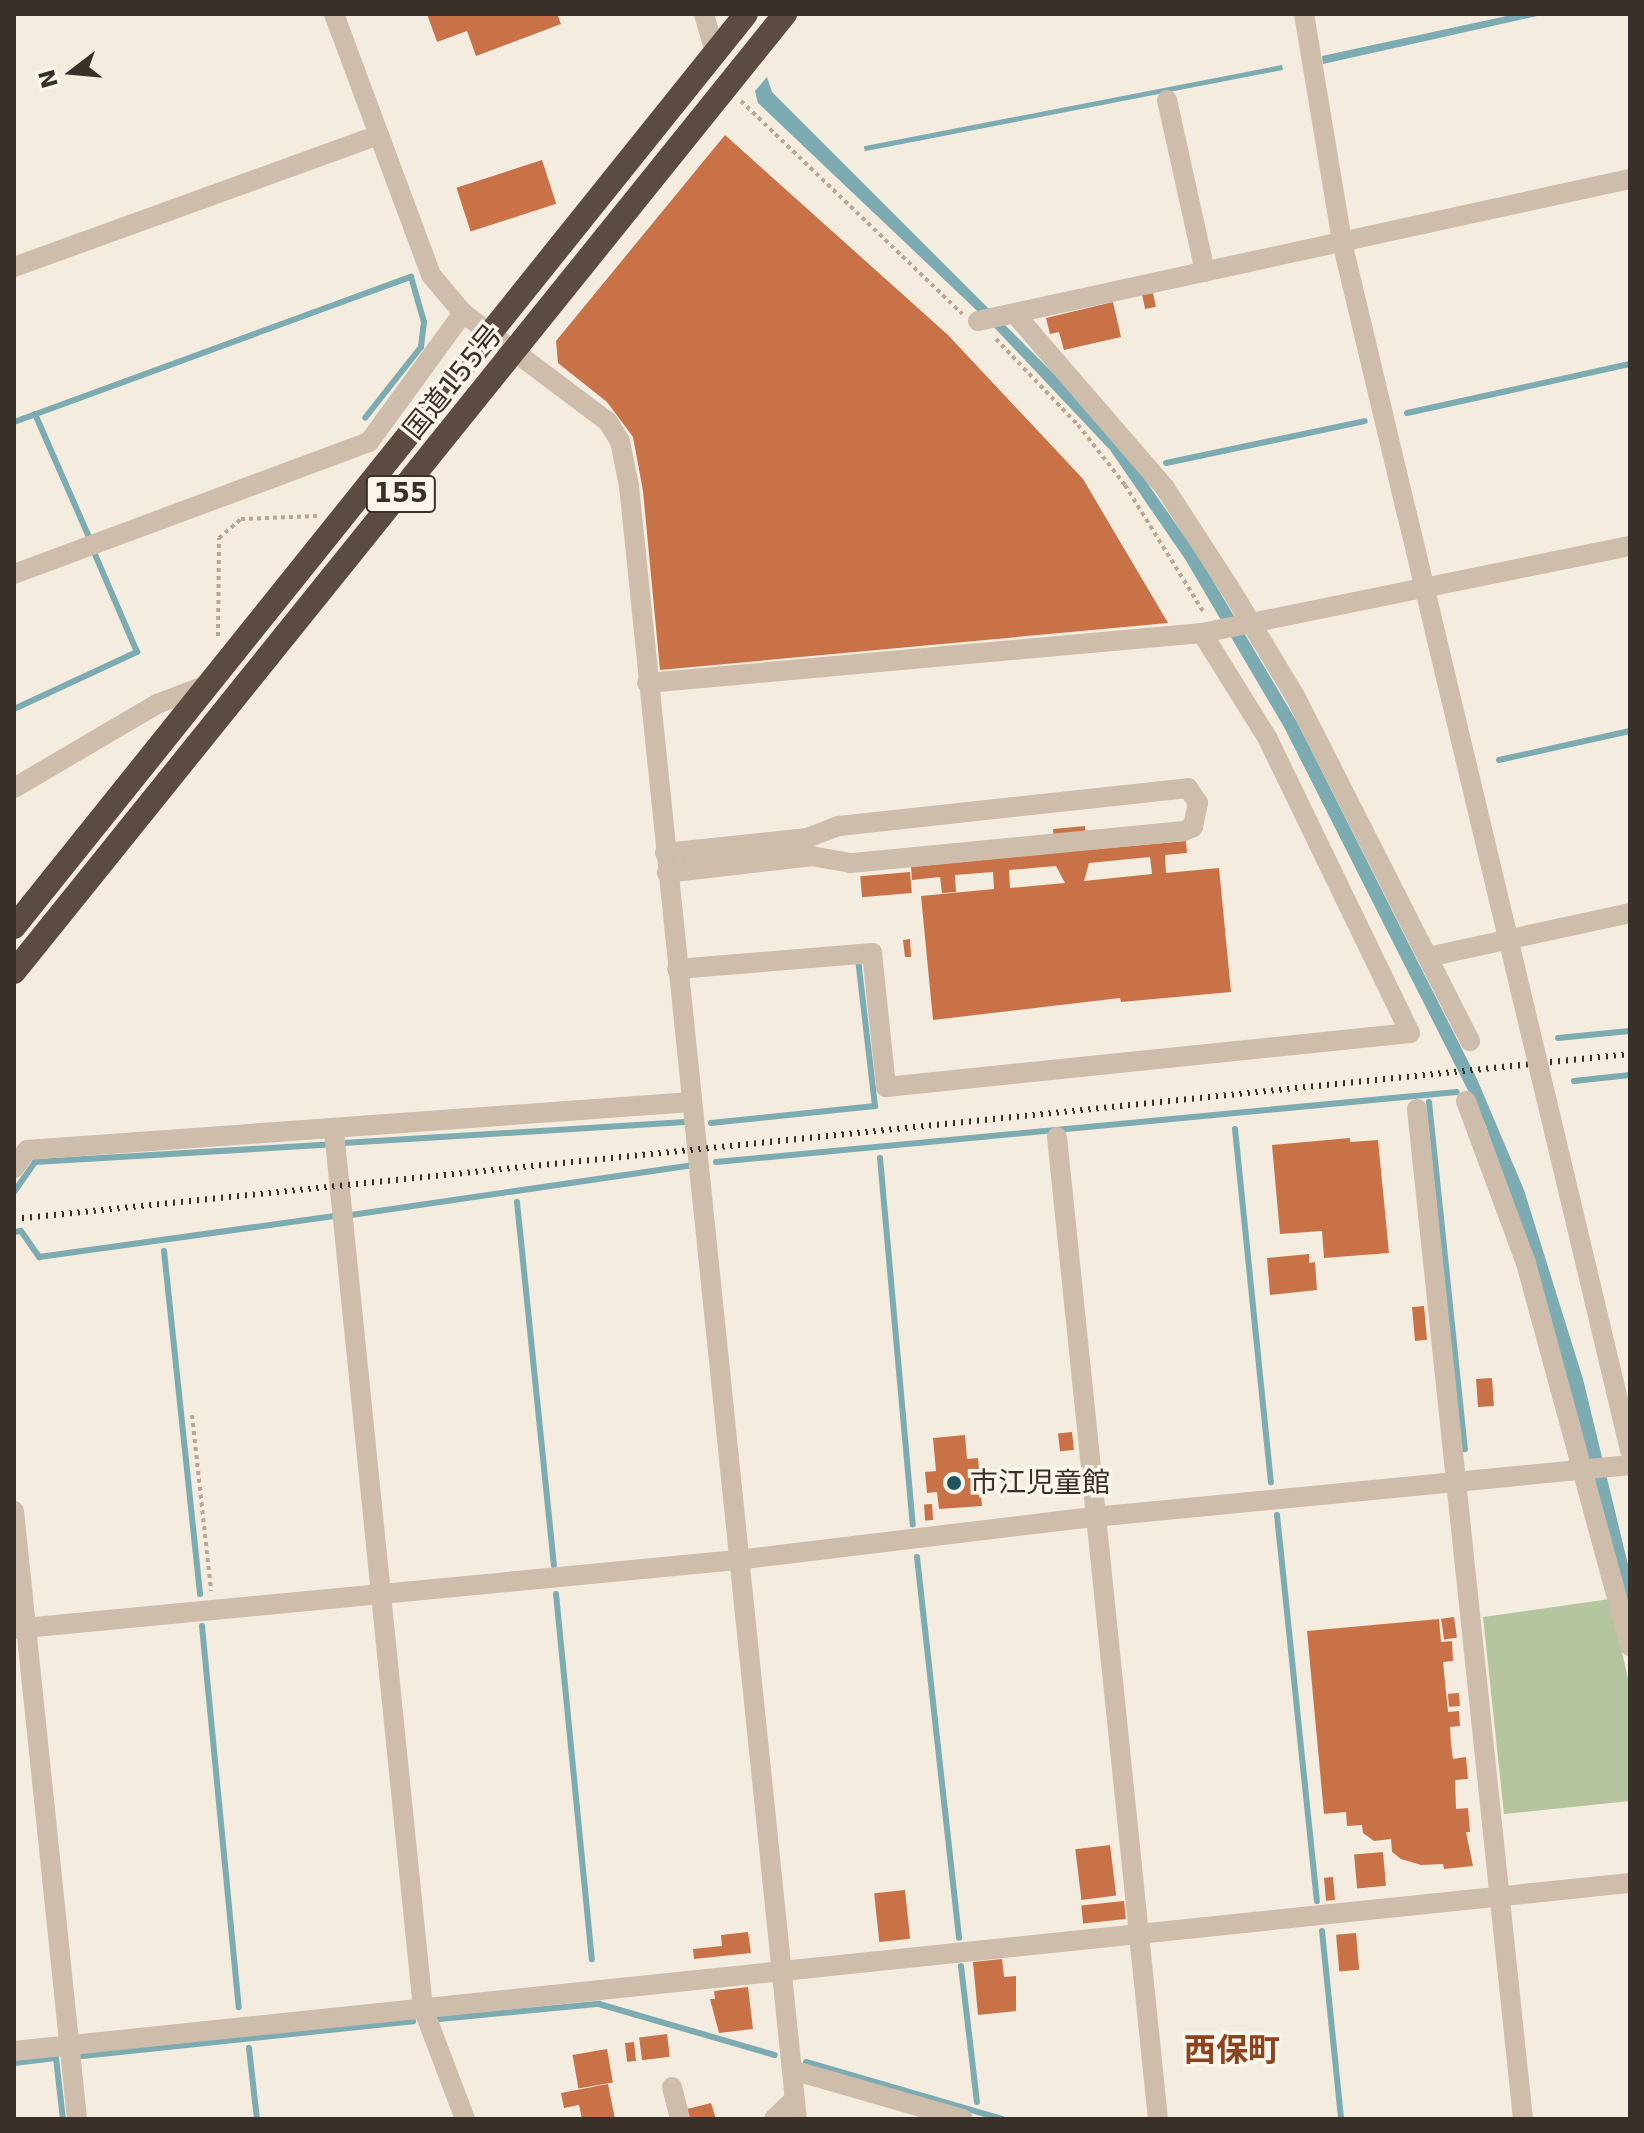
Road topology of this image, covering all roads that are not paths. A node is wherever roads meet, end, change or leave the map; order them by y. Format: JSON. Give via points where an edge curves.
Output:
{"nodes":[{"id":1,"x":334,"y":14,"type":"edge"},
{"id":2,"x":704,"y":14,"type":"edge"},
{"id":3,"x":746,"y":14,"type":"edge"},
{"id":4,"x":785,"y":14,"type":"edge"},
{"id":5,"x":1304,"y":14,"type":"edge"},
{"id":6,"x":715,"y":52,"type":"junction"},
{"id":7,"x":1167,"y":100,"type":"dead end"},
{"id":8,"x":379,"y":135,"type":"junction"},
{"id":9,"x":1630,"y":179,"type":"edge"},
{"id":10,"x":1342,"y":242,"type":"junction"},
{"id":11,"x":14,"y":267,"type":"edge"},
{"id":12,"x":1205,"y":272,"type":"junction"},
{"id":13,"x":463,"y":313,"type":"junction"},
{"id":14,"x":1011,"y":314,"type":"junction"},
{"id":15,"x":980,"y":320,"type":"road end"},
{"id":16,"x":489,"y":334,"type":"junction"},
{"id":17,"x":515,"y":353,"type":"junction"},
{"id":18,"x":1630,"y":546,"type":"edge"},
{"id":19,"x":14,"y":574,"type":"edge"},
{"id":20,"x":1250,"y":625,"type":"junction"},
{"id":21,"x":1202,"y":633,"type":"junction"},
{"id":22,"x":647,"y":683,"type":"junction"},
{"id":23,"x":207,"y":685,"type":"junction"},
{"id":24,"x":14,"y":788,"type":"edge"},
{"id":25,"x":666,"y":863,"type":"junction"},
{"id":26,"x":1630,"y":913,"type":"edge"},
{"id":27,"x":14,"y":927,"type":"edge"},
{"id":28,"x":1428,"y":957,"type":"junction"},
{"id":29,"x":677,"y":969,"type":"junction"},
{"id":30,"x":14,"y":972,"type":"edge"},
{"id":31,"x":1470,"y":1041,"type":"dead end"},
{"id":32,"x":1466,"y":1101,"type":"dead end"},
{"id":33,"x":691,"y":1102,"type":"junction"},
{"id":34,"x":1417,"y":1109,"type":"dead end"},
{"id":35,"x":334,"y":1131,"type":"junction"},
{"id":36,"x":1057,"y":1137,"type":"dead end"},
{"id":37,"x":14,"y":1168,"type":"edge"},
{"id":38,"x":1630,"y":1450,"type":"edge"},
{"id":39,"x":1630,"y":1465,"type":"edge"},
{"id":40,"x":1585,"y":1469,"type":"junction"},
{"id":41,"x":1459,"y":1481,"type":"junction"},
{"id":42,"x":14,"y":1511,"type":"edge"},
{"id":43,"x":1094,"y":1517,"type":"junction"},
{"id":44,"x":737,"y":1560,"type":"junction"},
{"id":45,"x":380,"y":1592,"type":"junction"},
{"id":46,"x":22,"y":1629,"type":"edge"},
{"id":47,"x":1630,"y":1646,"type":"edge"},
{"id":48,"x":1630,"y":1883,"type":"edge"},
{"id":49,"x":1499,"y":1896,"type":"junction"},
{"id":50,"x":1138,"y":1931,"type":"junction"},
{"id":51,"x":783,"y":1970,"type":"junction"},
{"id":52,"x":423,"y":2008,"type":"junction"},
{"id":53,"x":69,"y":2046,"type":"junction"},
{"id":54,"x":14,"y":2051,"type":"edge"},
{"id":55,"x":792,"y":2070,"type":"junction"},
{"id":56,"x":672,"y":2087,"type":"dead end"},
{"id":57,"x":796,"y":2109,"type":"edge"},
{"id":58,"x":77,"y":2119,"type":"edge"},
{"id":59,"x":465,"y":2119,"type":"edge"},
{"id":60,"x":680,"y":2119,"type":"edge"},
{"id":61,"x":774,"y":2119,"type":"edge"},
{"id":62,"x":963,"y":2119,"type":"edge"},
{"id":63,"x":1158,"y":2119,"type":"edge"},
{"id":64,"x":1523,"y":2119,"type":"edge"}],
"edges":[{"from":1,"to":8,"type":"street"},
{"from":2,"to":6,"type":"street"},
{"from":3,"to":6,"type":"highway","name":"国道155号","number":"155"},
{"from":4,"to":17,"type":"highway","name":"国道155号","number":"155"},
{"from":5,"to":10,"type":"street"},
{"from":6,"to":16,"type":"highway","name":"国道155号","number":"155"},
{"from":7,"to":12,"type":"street"},
{"from":8,"to":11,"type":"street"},
{"from":8,"to":13,"type":"street","via":[[431,275]]},
{"from":9,"to":10,"type":"street"},
{"from":10,"to":12,"type":"street"},
{"from":10,"to":38,"type":"street","bridge":true},
{"from":12,"to":14,"type":"street"},
{"from":13,"to":16,"type":"street"},
{"from":13,"to":19,"type":"street","via":[[369,442]]},
{"from":14,"to":15,"type":"street"},
{"from":14,"to":20,"type":"street","via":[[1165,488]]},
{"from":16,"to":17,"type":"street"},
{"from":16,"to":23,"type":"highway","name":"国道155号","number":"155"},
{"from":17,"to":22,"type":"street","via":[[608,422],[620,441]]},
{"from":17,"to":30,"type":"highway","name":"国道155号","number":"155"},
{"from":18,"to":20,"type":"street"},
{"from":20,"to":21,"type":"street"},
{"from":20,"to":28,"type":"street","via":[[1295,696]]},
{"from":21,"to":22,"type":"street"},
{"from":21,"to":29,"type":"street","via":[[1268,739],[1410,1033],[886,1087],[872,953]]},
{"from":22,"to":25,"type":"street"},
{"from":23,"to":24,"type":"street","via":[[157,704]]},
{"from":23,"to":27,"type":"highway","name":"国道155号","number":"155"},
{"from":25,"to":25,"type":"street","via":[[807,838],[839,826],[1188,788],[1198,803],[1193,827],[1184,831],[851,863],[813,856]]},
{"from":25,"to":29,"type":"street"},
{"from":26,"to":28,"type":"street"},
{"from":28,"to":31,"type":"street"},
{"from":29,"to":33,"type":"street"},
{"from":32,"to":40,"type":"street","via":[[1526,1263]]},
{"from":33,"to":35,"type":"street"},
{"from":33,"to":44,"type":"street"},
{"from":34,"to":41,"type":"street"},
{"from":35,"to":37,"type":"street","via":[[27,1150]]},
{"from":35,"to":45,"type":"street"},
{"from":36,"to":43,"type":"street"},
{"from":39,"to":40,"type":"street"},
{"from":40,"to":41,"type":"street"},
{"from":40,"to":47,"type":"street"},
{"from":41,"to":43,"type":"street"},
{"from":41,"to":49,"type":"street"},
{"from":42,"to":46,"type":"street"},
{"from":43,"to":44,"type":"street"},
{"from":43,"to":50,"type":"street"},
{"from":44,"to":45,"type":"street"},
{"from":44,"to":51,"type":"street"},
{"from":45,"to":46,"type":"street"},
{"from":45,"to":52,"type":"street"},
{"from":46,"to":53,"type":"street"},
{"from":48,"to":49,"type":"street"},
{"from":49,"to":50,"type":"street"},
{"from":49,"to":64,"type":"street"},
{"from":50,"to":51,"type":"street"},
{"from":50,"to":63,"type":"street"},
{"from":51,"to":52,"type":"street"},
{"from":51,"to":55,"type":"street"},
{"from":52,"to":53,"type":"street"},
{"from":52,"to":59,"type":"street"},
{"from":53,"to":54,"type":"street"},
{"from":53,"to":58,"type":"street"},
{"from":55,"to":57,"type":"street"},
{"from":55,"to":62,"type":"street"},
{"from":56,"to":60,"type":"street"},
{"from":57,"to":61,"type":"street"}]}
